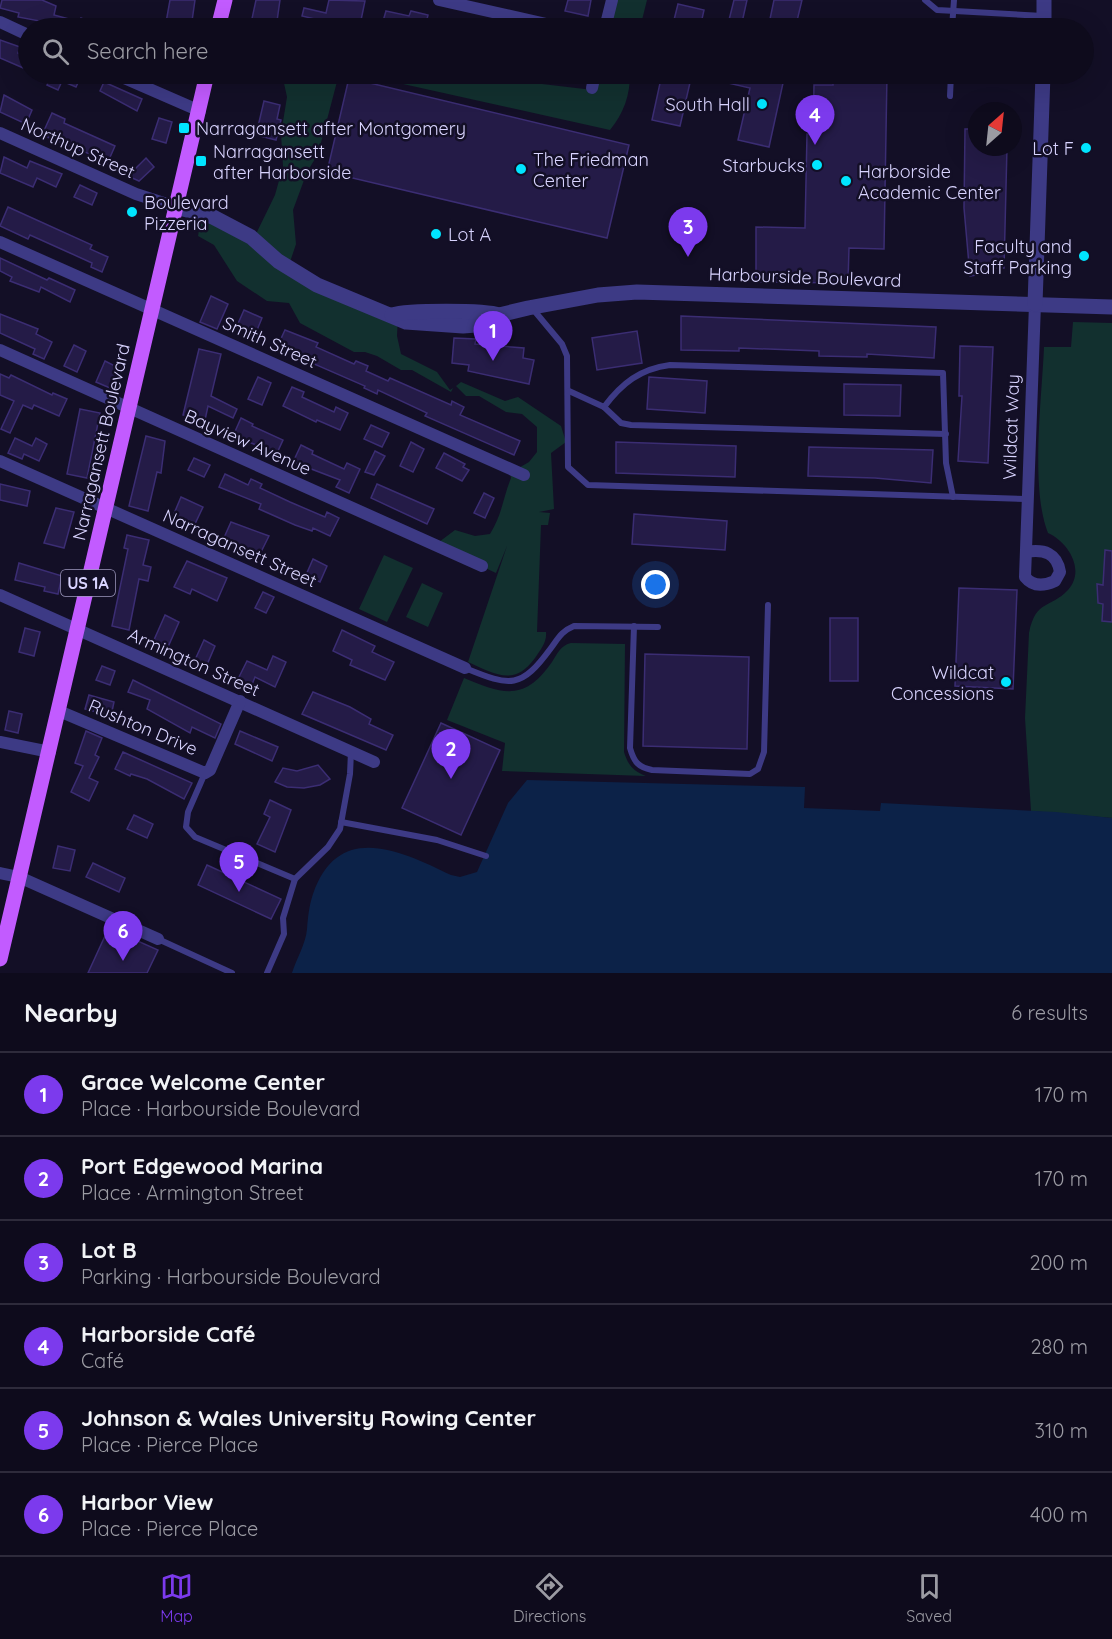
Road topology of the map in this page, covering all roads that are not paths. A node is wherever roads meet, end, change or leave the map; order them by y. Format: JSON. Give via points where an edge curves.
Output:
{"nodes":[{"id":1,"x":225,"y":0,"type":"edge"},
{"id":2,"x":439,"y":0,"type":"edge"},
{"id":3,"x":612,"y":0,"type":"edge"},
{"id":4,"x":925,"y":0,"type":"edge"},
{"id":5,"x":954,"y":0,"type":"edge"},
{"id":6,"x":1044,"y":0,"type":"edge"},
{"id":7,"x":953,"y":11,"type":"junction"},
{"id":8,"x":220,"y":18,"type":"edge"},
{"id":9,"x":519,"y":18,"type":"edge"},
{"id":10,"x":608,"y":18,"type":"edge"},
{"id":11,"x":953,"y":18,"type":"edge"},
{"id":12,"x":1011,"y":18,"type":"edge"},
{"id":13,"x":1044,"y":18,"type":"edge"},
{"id":14,"x":0,"y":22,"type":"edge"},
{"id":15,"x":18,"y":30,"type":"edge"},
{"id":16,"x":139,"y":84,"type":"edge"},
{"id":17,"x":205,"y":84,"type":"edge"},
{"id":18,"x":593,"y":84,"type":"edge"},
{"id":19,"x":951,"y":84,"type":"edge"},
{"id":20,"x":1042,"y":84,"type":"edge"},
{"id":21,"x":592,"y":88,"type":"dead end"},
{"id":22,"x":950,"y":96,"type":"dead end"},
{"id":23,"x":200,"y":111,"type":"junction"},
{"id":24,"x":0,"y":133,"type":"edge"},
{"id":25,"x":176,"y":207,"type":"junction"},
{"id":26,"x":0,"y":242,"type":"edge"},
{"id":27,"x":1035,"y":304,"type":"junction"},
{"id":28,"x":1112,"y":307,"type":"edge"},
{"id":29,"x":532,"y":308,"type":"junction"},
{"id":30,"x":152,"y":310,"type":"junction"},
{"id":31,"x":0,"y":350,"type":"edge"},
{"id":32,"x":569,"y":391,"type":"junction"},
{"id":33,"x":604,"y":407,"type":"junction"},
{"id":34,"x":130,"y":408,"type":"junction"},
{"id":35,"x":946,"y":434,"type":"junction"},
{"id":36,"x":0,"y":461,"type":"edge"},
{"id":37,"x":524,"y":475,"type":"dead end"},
{"id":38,"x":952,"y":497,"type":"junction"},
{"id":39,"x":1026,"y":499,"type":"junction"},
{"id":40,"x":106,"y":508,"type":"junction"},
{"id":41,"x":1026,"y":552,"type":"dead end"},
{"id":42,"x":482,"y":566,"type":"dead end"},
{"id":43,"x":0,"y":595,"type":"edge"},
{"id":44,"x":768,"y":605,"type":"dead end"},
{"id":45,"x":634,"y":626,"type":"junction"},
{"id":46,"x":658,"y":627,"type":"dead end"},
{"id":47,"x":76,"y":630,"type":"junction"},
{"id":48,"x":465,"y":668,"type":"joint"},
{"id":49,"x":240,"y":702,"type":"junction"},
{"id":50,"x":58,"y":711,"type":"junction"},
{"id":51,"x":0,"y":742,"type":"edge"},
{"id":52,"x":351,"y":751,"type":"junction"},
{"id":53,"x":50,"y":752,"type":"junction"},
{"id":54,"x":374,"y":762,"type":"dead end"},
{"id":55,"x":205,"y":773,"type":"junction"},
{"id":56,"x":341,"y":822,"type":"junction"},
{"id":57,"x":486,"y":856,"type":"dead end"},
{"id":58,"x":0,"y":873,"type":"edge"},
{"id":59,"x":19,"y":877,"type":"junction"},
{"id":60,"x":295,"y":879,"type":"junction"},
{"id":61,"x":158,"y":939,"type":"joint"},
{"id":62,"x":0,"y":959,"type":"edge"},
{"id":63,"x":232,"y":973,"type":"edge"},
{"id":64,"x":267,"y":973,"type":"edge"}],
"edges":[{"from":1,"to":8,"type":"main road"},
{"from":2,"to":9,"type":"street"},
{"from":3,"to":10,"type":"street"},
{"from":4,"to":7,"type":"lane","via":[[937,10]]},
{"from":5,"to":7,"type":"lane"},
{"from":6,"to":13,"type":"street"},
{"from":7,"to":11,"type":"lane"},
{"from":7,"to":12,"type":"lane"},
{"from":14,"to":15,"type":"street"},
{"from":16,"to":23,"type":"street"},
{"from":17,"to":23,"type":"main road","name":"Narragansett Boulevard","number":"US 1A"},
{"from":18,"to":21,"type":"street"},
{"from":19,"to":22,"type":"lane"},
{"from":20,"to":27,"type":"street"},
{"from":23,"to":25,"type":"main road","name":"Narragansett Boulevard","number":"US 1A"},
{"from":24,"to":25,"type":"street","name":"Northup Street","via":[[136,194]]},
{"from":25,"to":29,"type":"street","name":"Harbourside Boulevard","via":[[213,217],[251,237],[278,261],[316,285],[406,322],[489,324],[499,315]]},
{"from":25,"to":30,"type":"main road","name":"Narragansett Boulevard","number":"US 1A"},
{"from":26,"to":30,"type":"street","name":"Smith Street"},
{"from":27,"to":28,"type":"street","name":"Harbourside Boulevard"},
{"from":27,"to":29,"type":"street","name":"Harbourside Boulevard","via":[[637,292],[598,294]]},
{"from":27,"to":39,"type":"street","name":"Wildcat Way"},
{"from":29,"to":32,"type":"lane","via":[[562,344],[567,356]]},
{"from":30,"to":34,"type":"main road","name":"Narragansett Boulevard","number":"US 1A"},
{"from":30,"to":37,"type":"street","name":"Smith Street"},
{"from":31,"to":34,"type":"street","name":"Bayview Avenue"},
{"from":32,"to":33,"type":"lane"},
{"from":32,"to":38,"type":"lane","via":[[568,467],[588,484]]},
{"from":33,"to":35,"type":"lane","via":[[621,423],[631,425]]},
{"from":33,"to":35,"type":"lane","via":[[637,374],[670,365],[944,373]]},
{"from":34,"to":40,"type":"main road","name":"Narragansett Boulevard","number":"US 1A"},
{"from":34,"to":42,"type":"street","name":"Bayview Avenue"},
{"from":35,"to":38,"type":"lane"},
{"from":36,"to":40,"type":"street","name":"Narragansett Street"},
{"from":38,"to":39,"type":"lane"},
{"from":39,"to":41,"type":"street","name":"Wildcat Way"},
{"from":40,"to":47,"type":"main road","name":"Narragansett Boulevard","number":"US 1A"},
{"from":40,"to":48,"type":"street","name":"Narragansett Street"},
{"from":43,"to":47,"type":"street","name":"Armington Street"},
{"from":44,"to":45,"type":"lane","via":[[764,752],[758,769],[750,774],[640,768],[630,748]]},
{"from":45,"to":46,"type":"lane"},
{"from":45,"to":48,"type":"lane","via":[[585,624],[563,630],[534,670],[517,681],[495,681]]},
{"from":47,"to":49,"type":"street","name":"Armington Street"},
{"from":47,"to":50,"type":"main road","name":"Narragansett Boulevard","number":"US 1A"},
{"from":49,"to":52,"type":"street","name":"Armington Street"},
{"from":49,"to":55,"type":"street","name":"Rushton Drive","via":[[210,770]]},
{"from":50,"to":53,"type":"main road","name":"Narragansett Boulevard","number":"US 1A"},
{"from":50,"to":55,"type":"street","name":"Rushton Drive"},
{"from":51,"to":53,"type":"street"},
{"from":52,"to":54,"type":"street","name":"Armington Street"},
{"from":52,"to":56,"type":"lane"},
{"from":53,"to":59,"type":"main road","name":"Narragansett Boulevard","number":"US 1A"},
{"from":55,"to":60,"type":"lane","via":[[188,812],[186,827],[195,837]]},
{"from":56,"to":57,"type":"lane","via":[[437,840]]},
{"from":56,"to":60,"type":"lane","via":[[328,847]]},
{"from":58,"to":59,"type":"street"},
{"from":59,"to":61,"type":"street"},
{"from":59,"to":62,"type":"main road","name":"Narragansett Boulevard","number":"US 1A"},
{"from":60,"to":64,"type":"lane","via":[[284,918],[284,934]]},
{"from":61,"to":63,"type":"lane"}]}
